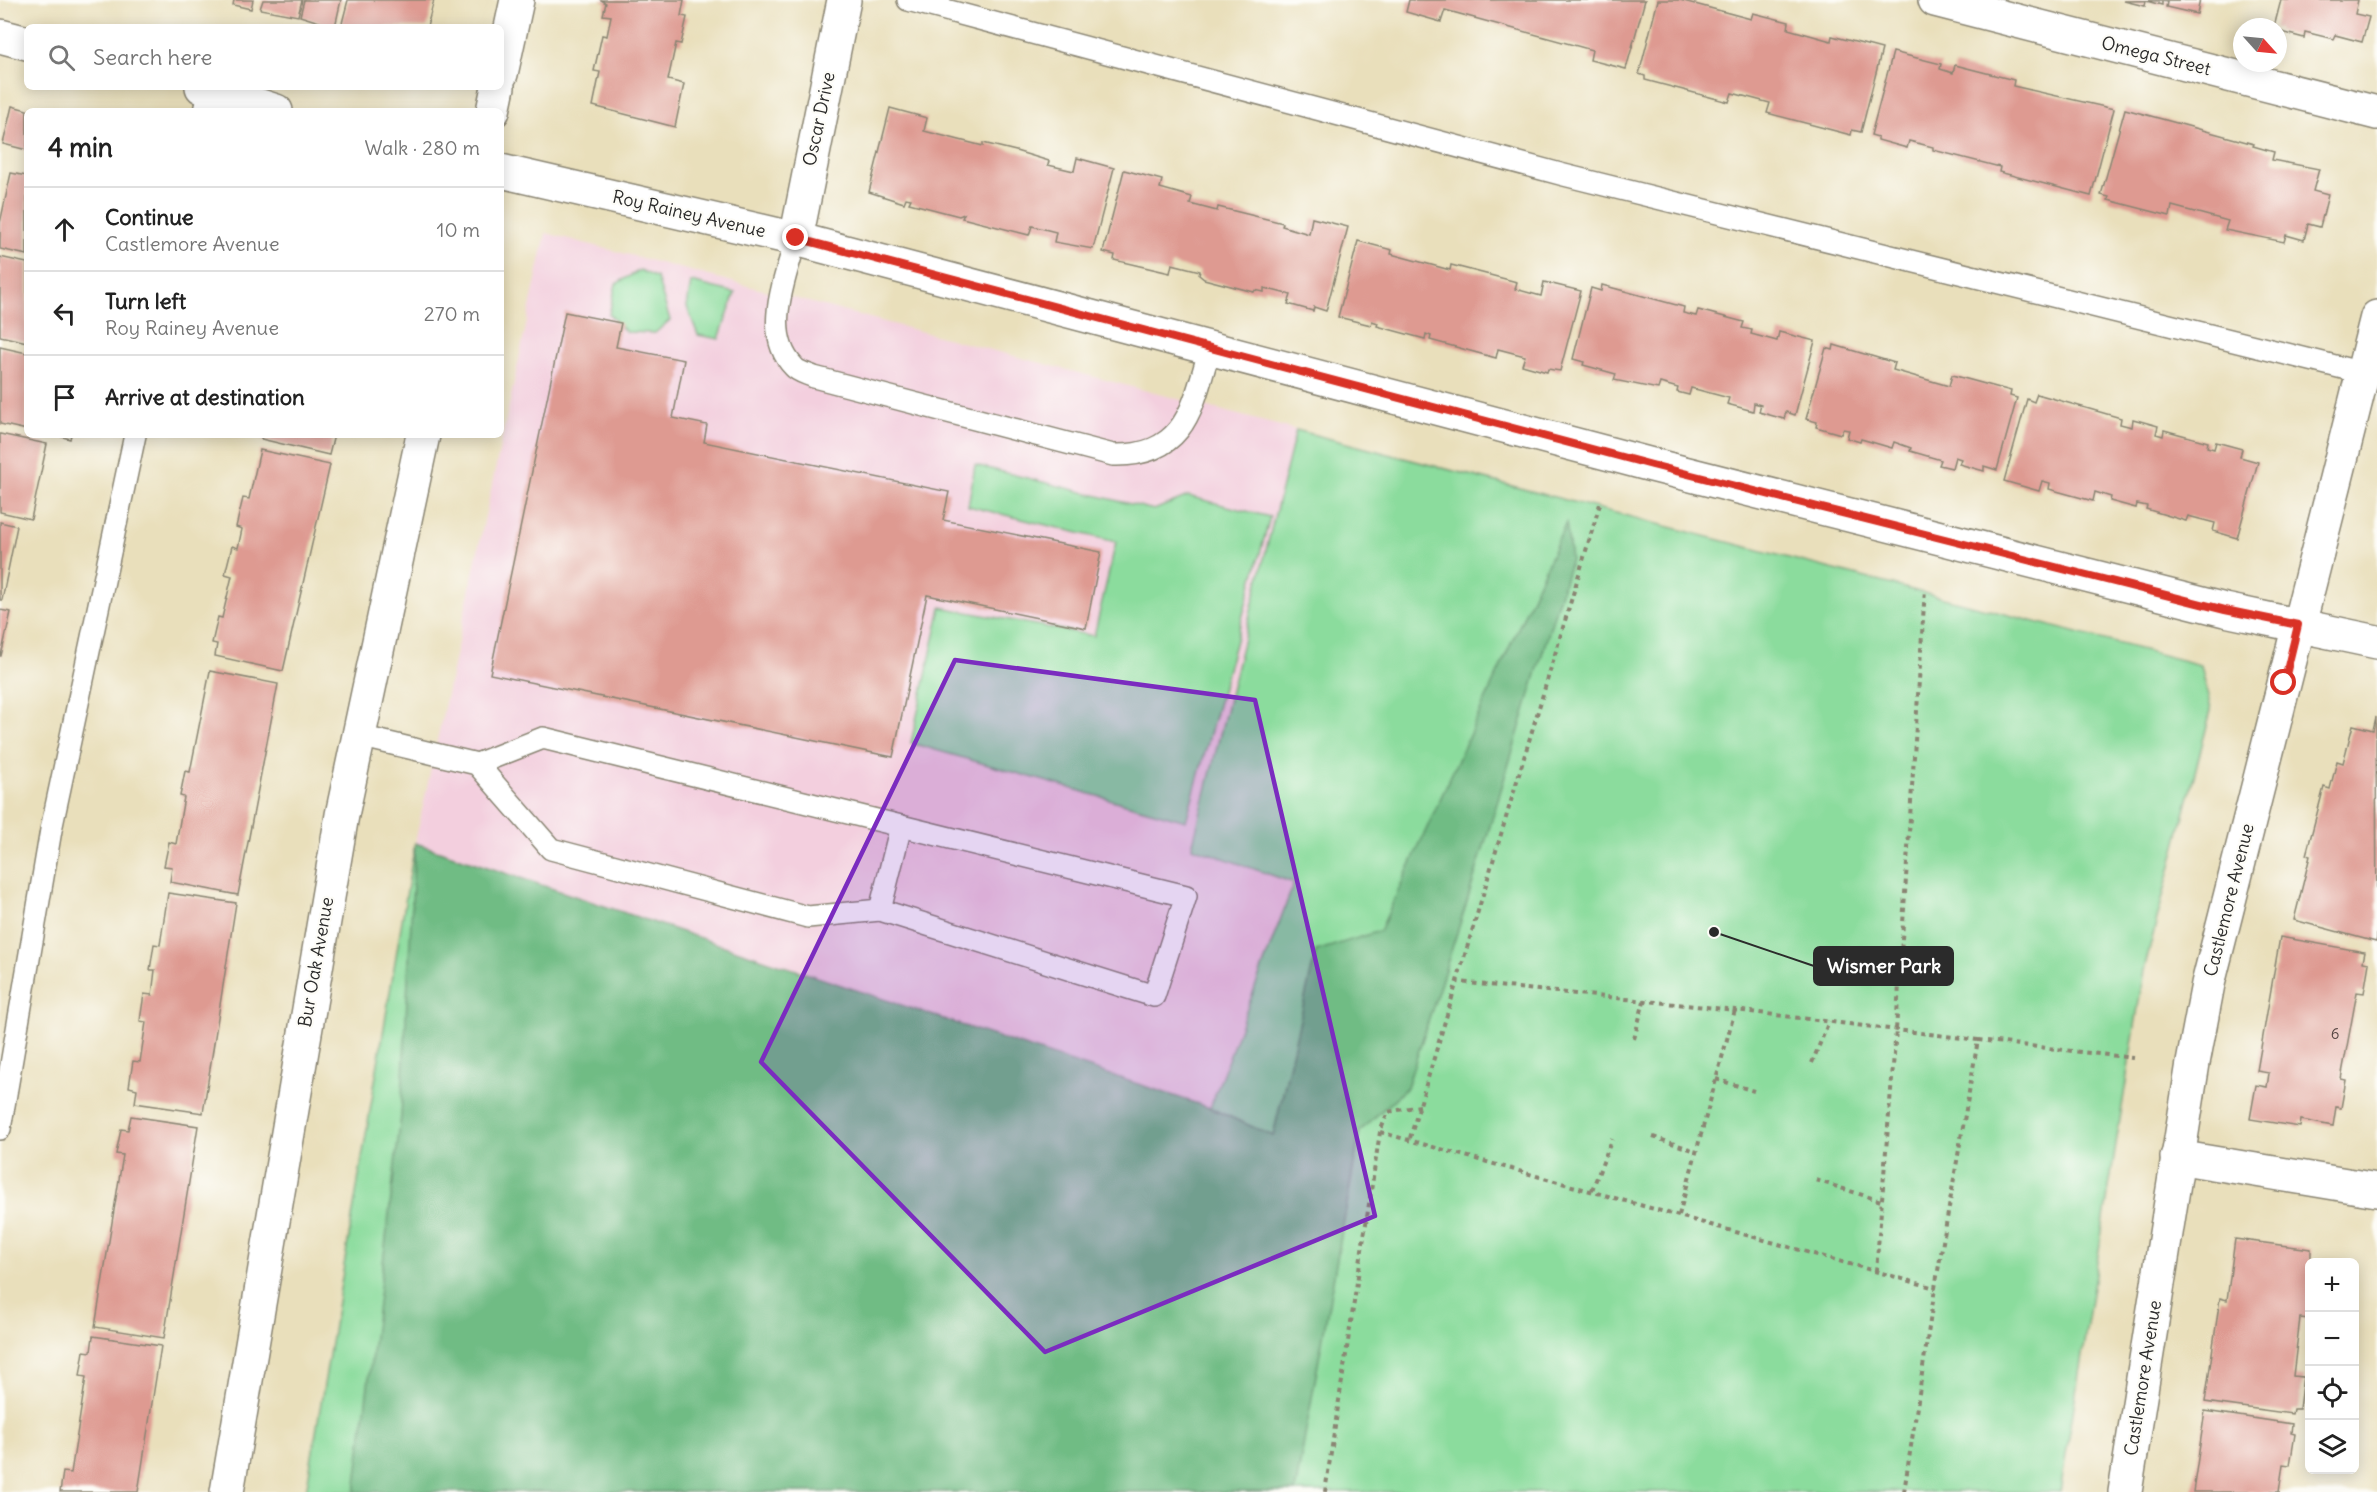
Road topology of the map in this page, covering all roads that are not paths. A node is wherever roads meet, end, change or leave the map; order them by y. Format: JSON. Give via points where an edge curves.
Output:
{"nodes":[{"id":1,"x":517,"y":0,"type":"edge"},
{"id":2,"x":844,"y":0,"type":"edge"},
{"id":3,"x":908,"y":0,"type":"edge"},
{"id":4,"x":1935,"y":0,"type":"edge"},
{"id":5,"x":2030,"y":12,"type":"edge"},
{"id":6,"x":0,"y":36,"type":"edge"},
{"id":7,"x":24,"y":42,"type":"edge"},
{"id":8,"x":504,"y":60,"type":"edge"},
{"id":9,"x":497,"y":90,"type":"edge"},
{"id":10,"x":206,"y":96,"type":"edge"},
{"id":11,"x":262,"y":108,"type":"edge"},
{"id":12,"x":494,"y":108,"type":"edge"},
{"id":13,"x":2377,"y":113,"type":"edge"},
{"id":14,"x":504,"y":172,"type":"edge"},
{"id":15,"x":796,"y":238,"type":"junction"},
{"id":16,"x":2377,"y":317,"type":"edge"},
{"id":17,"x":1210,"y":348,"type":"junction"},
{"id":18,"x":2362,"y":373,"type":"junction"},
{"id":19,"x":134,"y":438,"type":"edge"},
{"id":20,"x":422,"y":438,"type":"edge"},
{"id":21,"x":2298,"y":625,"type":"junction"},
{"id":22,"x":2377,"y":642,"type":"edge"},
{"id":23,"x":359,"y":735,"type":"junction"},
{"id":24,"x":477,"y":764,"type":"junction"},
{"id":25,"x":901,"y":826,"type":"junction"},
{"id":26,"x":880,"y":910,"type":"junction"},
{"id":27,"x":0,"y":1129,"type":"edge"},
{"id":28,"x":2177,"y":1157,"type":"junction"},
{"id":29,"x":2377,"y":1190,"type":"edge"},
{"id":30,"x":227,"y":1492,"type":"edge"},
{"id":31,"x":2125,"y":1492,"type":"edge"}],
"edges":[{"from":1,"to":8,"type":"street"},
{"from":2,"to":15,"type":"street","name":"Oscar Drive"},
{"from":3,"to":18,"type":"lane","via":[[1564,175]]},
{"from":4,"to":5,"type":"street","name":"Omega Street"},
{"from":5,"to":13,"type":"street","name":"Omega Street"},
{"from":6,"to":7,"type":"street"},
{"from":9,"to":12,"type":"street"},
{"from":10,"to":11,"type":"street"},
{"from":14,"to":15,"type":"street","name":"Roy Rainey Avenue"},
{"from":15,"to":17,"type":"street","name":"Roy Rainey Avenue"},
{"from":15,"to":17,"type":"lane","via":[[777,310],[784,353],[795,369],[837,383],[1113,455],[1138,456],[1169,440],[1183,425]]},
{"from":16,"to":18,"type":"street","name":"Castlemore Avenue"},
{"from":17,"to":21,"type":"street","name":"Roy Rainey Avenue","via":[[1675,470],[2225,610]]},
{"from":18,"to":21,"type":"street","name":"Castlemore Avenue"},
{"from":19,"to":27,"type":"lane","via":[[51,830]]},
{"from":20,"to":23,"type":"street","name":"Bur Oak Avenue"},
{"from":21,"to":22,"type":"street","name":"Roy Rainey Avenue"},
{"from":21,"to":28,"type":"street","name":"Castlemore Avenue","via":[[2208,984]]},
{"from":23,"to":24,"type":"lane"},
{"from":23,"to":30,"type":"street","name":"Bur Oak Avenue","via":[[320,931]]},
{"from":24,"to":25,"type":"lane","via":[[543,738]]},
{"from":24,"to":26,"type":"lane","via":[[551,849],[808,917]]},
{"from":25,"to":26,"type":"lane"},
{"from":25,"to":26,"type":"lane","via":[[1186,896],[1154,996]]},
{"from":28,"to":29,"type":"street"},
{"from":28,"to":31,"type":"street","name":"Castlemore Avenue"}]}
